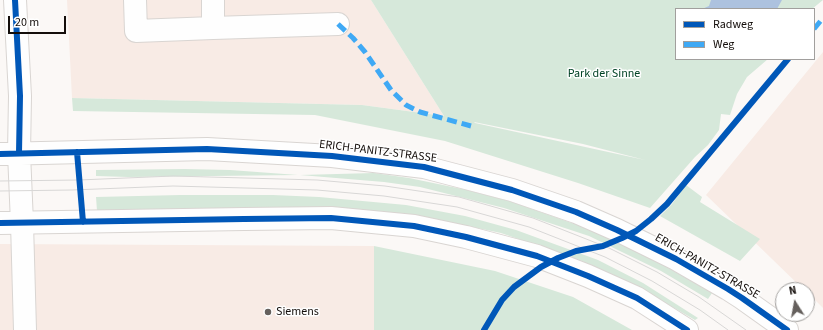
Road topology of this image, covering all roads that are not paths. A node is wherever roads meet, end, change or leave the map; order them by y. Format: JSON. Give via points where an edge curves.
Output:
{"nodes":[{"id":1,"x":15,"y":0,"type":"edge"},
{"id":2,"x":135,"y":0,"type":"edge"},
{"id":3,"x":213,"y":0,"type":"edge"},
{"id":4,"x":338,"y":24,"type":"dead end"},
{"id":5,"x":213,"y":28,"type":"junction"},
{"id":6,"x":10,"y":153,"type":"edge"},
{"id":7,"x":0,"y":223,"type":"edge"},
{"id":8,"x":22,"y":223,"type":"junction"},
{"id":9,"x":25,"y":330,"type":"edge"},
{"id":10,"x":687,"y":330,"type":"edge"},
{"id":11,"x":787,"y":330,"type":"edge"}],
"edges":[{"from":1,"to":6,"type":"main road","via":[[20,96]]},
{"from":2,"to":5,"type":"main road","via":[[136,31]]},
{"from":3,"to":5,"type":"main road"},
{"from":4,"to":5,"type":"main road"},
{"from":6,"to":8,"type":"main road"},
{"from":6,"to":11,"type":"main road","name":"ERICH-PANITZ-STRASSE","via":[[207,149],[332,156],[424,167],[512,190],[576,212],[617,230],[676,259],[733,292]]},
{"from":7,"to":8,"type":"main road"},
{"from":8,"to":9,"type":"main road"},
{"from":8,"to":10,"type":"main road","via":[[331,218],[414,226],[537,256],[637,298]]}]}
